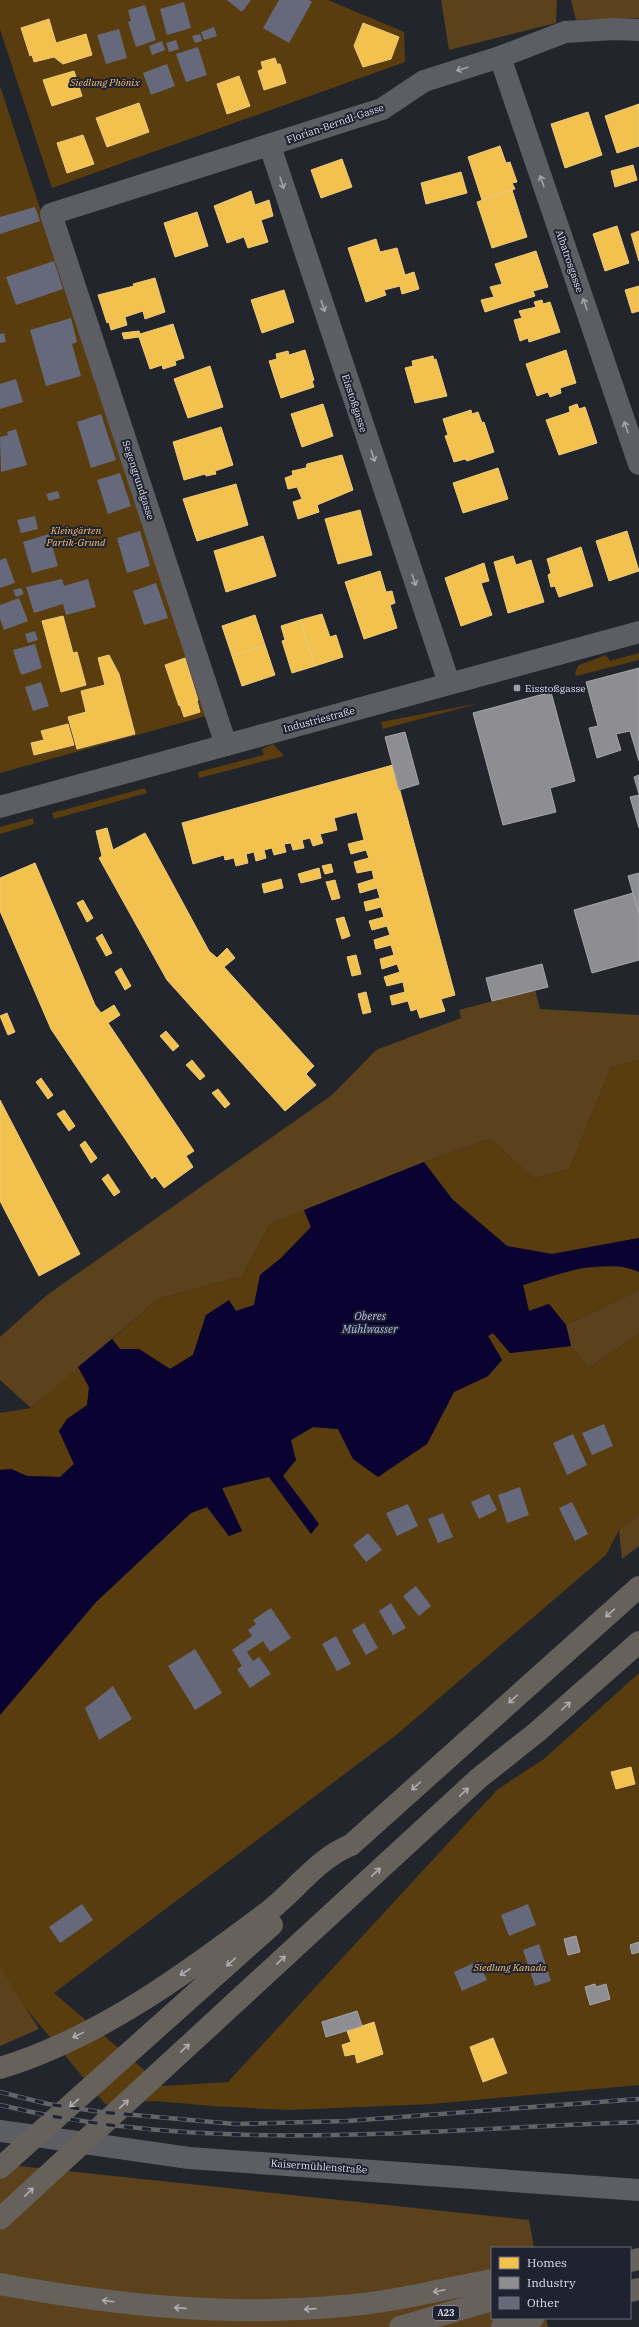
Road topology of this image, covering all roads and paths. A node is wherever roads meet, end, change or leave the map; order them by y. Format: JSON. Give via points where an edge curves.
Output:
{"nodes":[{"id":1,"x":639,"y":30,"type":"edge"},
{"id":2,"x":500,"y":57,"type":"junction"},
{"id":3,"x":270,"y":146,"type":"junction"},
{"id":4,"x":51,"y":214,"type":"joint"},
{"id":5,"x":639,"y":464,"type":"edge"},
{"id":6,"x":639,"y":632,"type":"edge"},
{"id":7,"x":449,"y":683,"type":"junction"},
{"id":8,"x":226,"y":745,"type":"junction"},
{"id":9,"x":0,"y":807,"type":"edge"},
{"id":10,"x":639,"y":1587,"type":"edge"},
{"id":11,"x":639,"y":1642,"type":"edge"},
{"id":12,"x":351,"y":1845,"type":"junction"},
{"id":13,"x":0,"y":2068,"type":"edge"},
{"id":14,"x":0,"y":2131,"type":"edge"},
{"id":15,"x":0,"y":2168,"type":"edge"},
{"id":16,"x":639,"y":2190,"type":"edge"},
{"id":17,"x":0,"y":2219,"type":"edge"},
{"id":18,"x":491,"y":2280,"type":"edge"},
{"id":19,"x":0,"y":2284,"type":"edge"},
{"id":20,"x":491,"y":2300,"type":"edge"},
{"id":21,"x":530,"y":2319,"type":"edge"},
{"id":22,"x":400,"y":2327,"type":"edge"},
{"id":23,"x":502,"y":2327,"type":"edge"}],
"edges":[{"from":1,"to":2,"type":"street","name":"Florian-Berndl-Gasse","via":[[565,32]]},
{"from":2,"to":3,"type":"street","name":"Florian-Berndl-Gasse","one_way":true,"via":[[424,81],[382,109]]},
{"from":5,"to":2,"type":"street","name":"Albatrosgasse","one_way":true},
{"from":3,"to":4,"type":"street","name":"Florian-Berndl-Gasse"},
{"from":3,"to":7,"type":"street","name":"Eisstoßgasse","one_way":true},
{"from":4,"to":8,"type":"street","name":"Segengrundgasse"},
{"from":6,"to":7,"type":"street","name":"Industriestraße"},
{"from":7,"to":8,"type":"street","name":"Industriestraße"},
{"from":8,"to":9,"type":"street","name":"Industriestraße"},
{"from":10,"to":12,"type":"highway","one_way":true},
{"from":17,"to":11,"type":"highway","one_way":true,"via":[[479,1778],[537,1732]]},
{"from":12,"to":13,"type":"highway","one_way":true,"via":[[334,1851],[276,1905],[231,1940],[113,2018],[55,2047]]},
{"from":12,"to":15,"type":"highway","one_way":true,"via":[[342,1861]]},
{"from":14,"to":16,"type":"street","name":"Kaisermühlenstraße","via":[[189,2158]]},
{"from":18,"to":19,"type":"highway","one_way":true,"via":[[407,2298],[282,2311],[221,2311],[147,2306],[66,2296]]},
{"from":20,"to":22,"type":"highway","number":"A23"},
{"from":21,"to":23,"type":"highway"}]}
